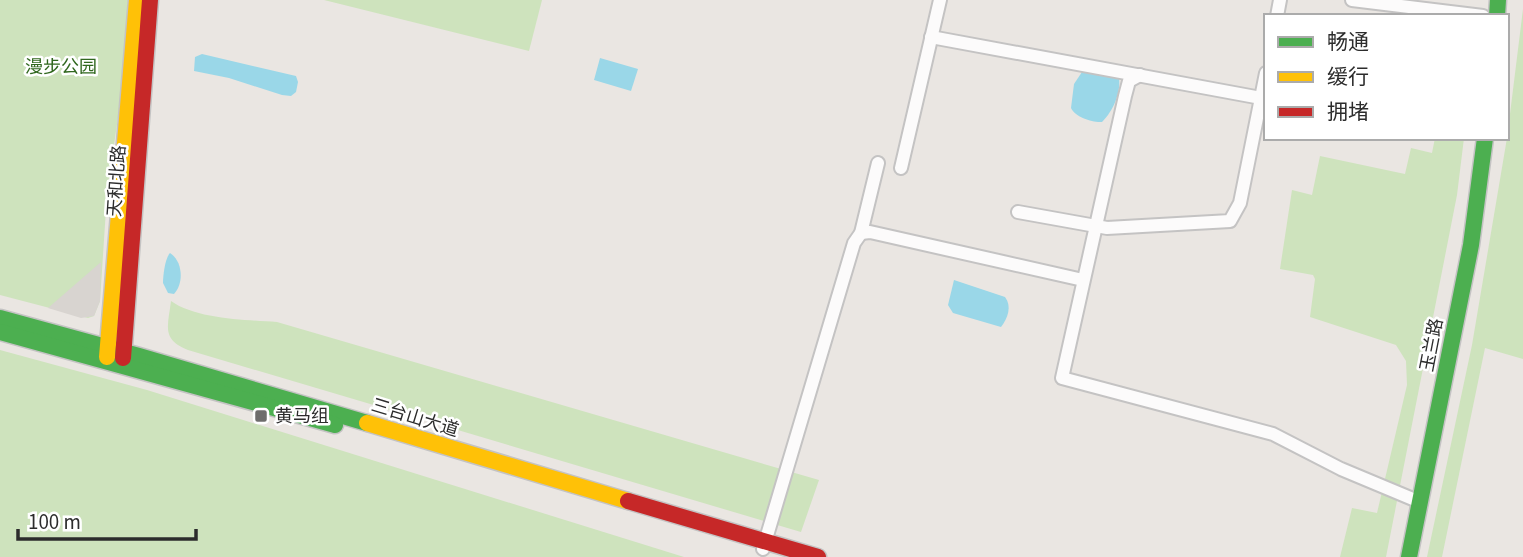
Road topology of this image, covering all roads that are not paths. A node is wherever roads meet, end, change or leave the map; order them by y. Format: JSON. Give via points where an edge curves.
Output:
{"nodes":[{"id":1,"x":137,"y":0,"type":"edge"},
{"id":2,"x":150,"y":0,"type":"edge"},
{"id":3,"x":940,"y":0,"type":"edge"},
{"id":4,"x":1352,"y":0,"type":"edge"},
{"id":5,"x":1468,"y":14,"type":"edge"},
{"id":6,"x":931,"y":37,"type":"junction"},
{"id":7,"x":1140,"y":75,"type":"junction"},
{"id":8,"x":1264,"y":83,"type":"edge"},
{"id":9,"x":1261,"y":98,"type":"junction"},
{"id":10,"x":1476,"y":140,"type":"edge"},
{"id":11,"x":1485,"y":140,"type":"edge"},
{"id":12,"x":878,"y":163,"type":"dead end"},
{"id":13,"x":901,"y":168,"type":"dead end"},
{"id":14,"x":1018,"y":212,"type":"dead end"},
{"id":15,"x":1094,"y":226,"type":"junction"},
{"id":16,"x":861,"y":233,"type":"junction"},
{"id":17,"x":1083,"y":280,"type":"junction"},
{"id":18,"x":0,"y":318,"type":"edge"},
{"id":19,"x":0,"y":332,"type":"edge"},
{"id":20,"x":115,"y":355,"type":"junction"},
{"id":21,"x":1417,"y":501,"type":"junction"},
{"id":22,"x":764,"y":544,"type":"junction"},
{"id":23,"x":786,"y":557,"type":"edge"},
{"id":24,"x":818,"y":557,"type":"edge"},
{"id":25,"x":1400,"y":557,"type":"edge"},
{"id":26,"x":1409,"y":557,"type":"edge"}],
"edges":[{"from":1,"to":20,"type":"street","name":"天和北路"},
{"from":2,"to":20,"type":"street","name":"天和北路"},
{"from":3,"to":6,"type":"street"},
{"from":4,"to":5,"type":"street"},
{"from":6,"to":7,"type":"street"},
{"from":6,"to":13,"type":"street"},
{"from":7,"to":9,"type":"street"},
{"from":7,"to":15,"type":"street","via":[[1129,81]]},
{"from":8,"to":9,"type":"street"},
{"from":9,"to":15,"type":"street","via":[[1240,203],[1230,221]]},
{"from":10,"to":21,"type":"street","name":"玉兰路","via":[[1465,229]]},
{"from":11,"to":21,"type":"street","name":"玉兰路","via":[[1471,245]]},
{"from":12,"to":16,"type":"street"},
{"from":14,"to":15,"type":"street"},
{"from":15,"to":17,"type":"street"},
{"from":16,"to":17,"type":"street"},
{"from":16,"to":22,"type":"street","via":[[854,243]]},
{"from":17,"to":21,"type":"street","via":[[1062,378],[1273,434]]},
{"from":18,"to":20,"type":"street","name":"三台山大道"},
{"from":19,"to":20,"type":"street","name":"三台山大道"},
{"from":20,"to":22,"type":"street","name":"三台山大道"},
{"from":21,"to":25,"type":"street","name":"玉兰路"},
{"from":21,"to":26,"type":"street","name":"玉兰路"},
{"from":22,"to":23,"type":"street","name":"三台山大道"},
{"from":22,"to":24,"type":"street","name":"三台山大道"}]}
